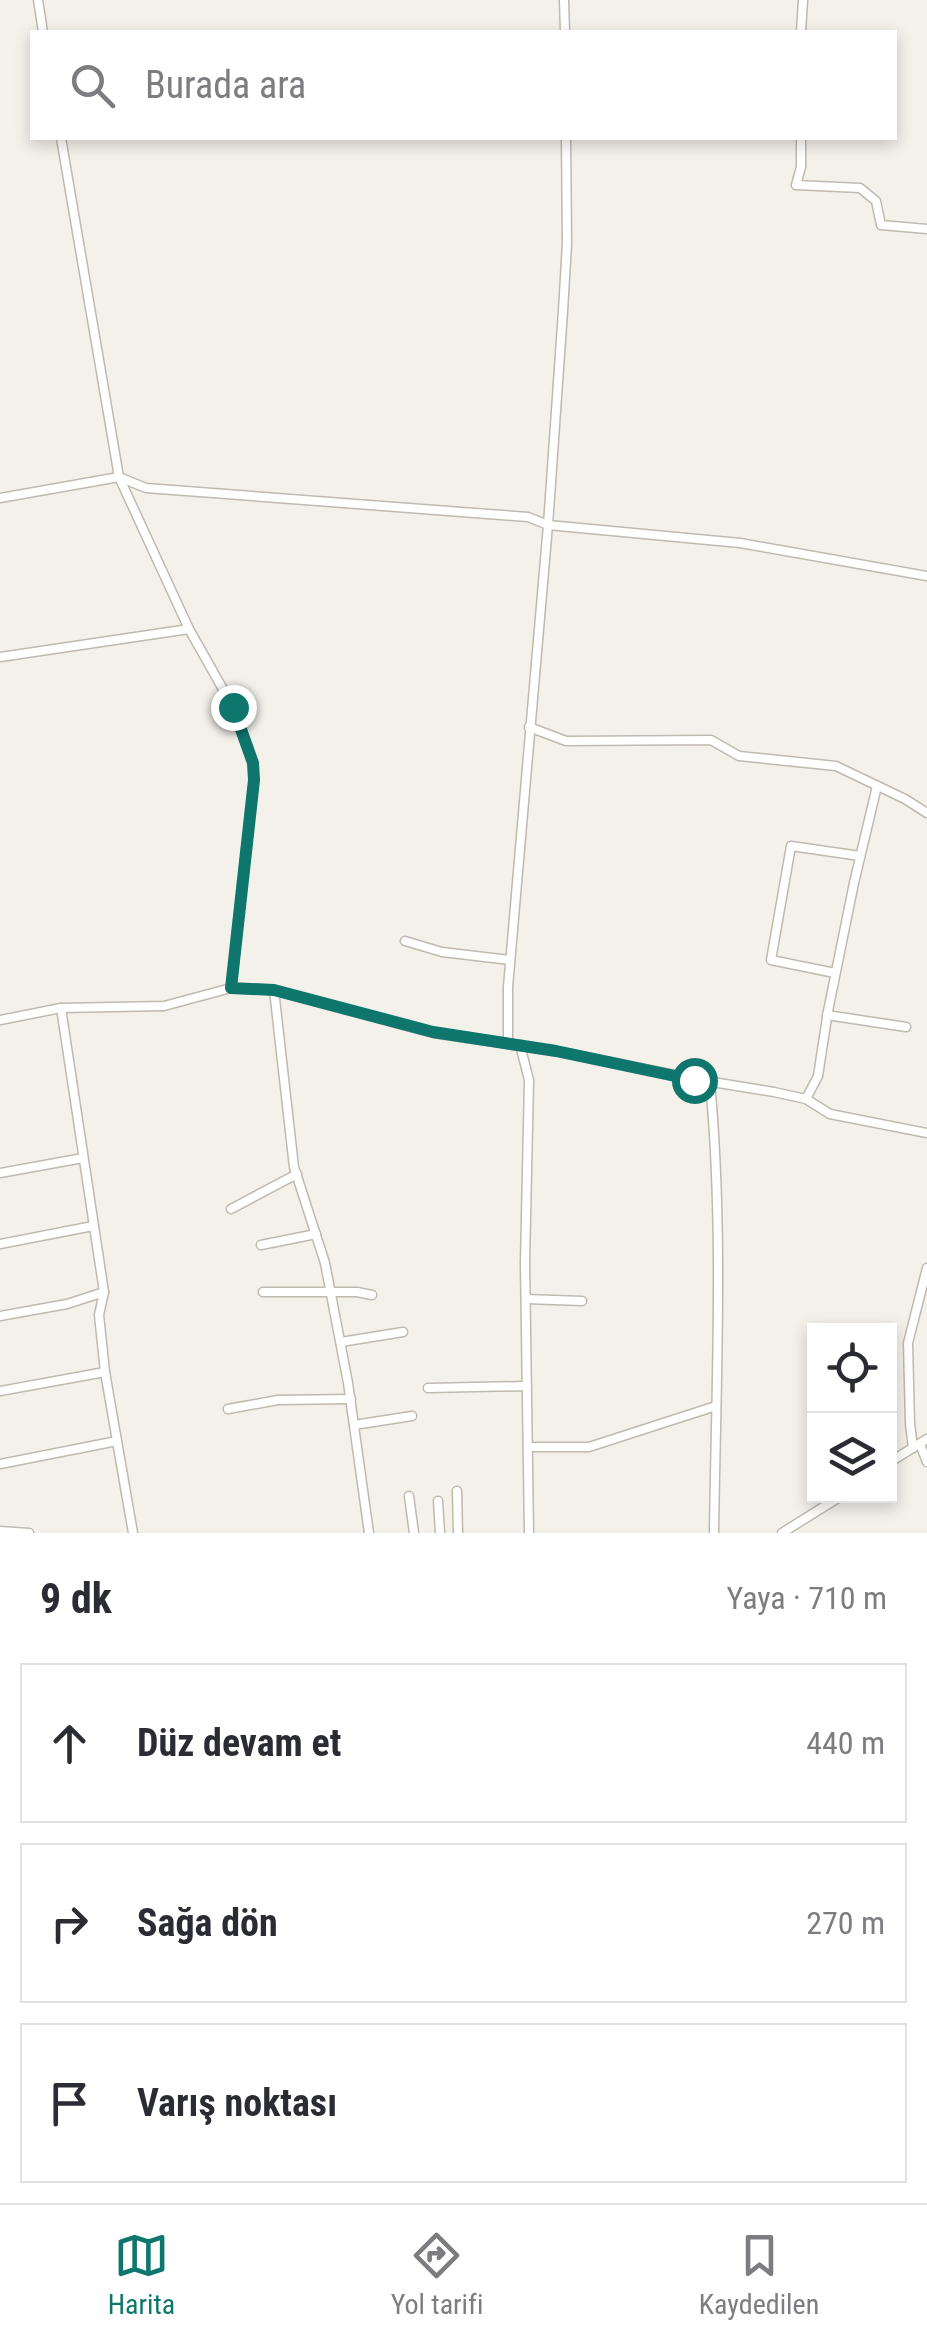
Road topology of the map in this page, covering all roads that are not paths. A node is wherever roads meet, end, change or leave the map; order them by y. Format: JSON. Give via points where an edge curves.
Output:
{"nodes":[{"id":1,"x":38,"y":0,"type":"edge"},
{"id":2,"x":564,"y":0,"type":"edge"},
{"id":3,"x":802,"y":0,"type":"edge"},
{"id":4,"x":43,"y":30,"type":"edge"},
{"id":5,"x":565,"y":30,"type":"edge"},
{"id":6,"x":801,"y":30,"type":"edge"},
{"id":7,"x":61,"y":140,"type":"edge"},
{"id":8,"x":566,"y":140,"type":"edge"},
{"id":9,"x":800,"y":140,"type":"edge"},
{"id":10,"x":927,"y":229,"type":"edge"},
{"id":11,"x":119,"y":476,"type":"junction"},
{"id":12,"x":0,"y":498,"type":"edge"},
{"id":13,"x":548,"y":525,"type":"junction"},
{"id":14,"x":927,"y":576,"type":"edge"},
{"id":15,"x":188,"y":629,"type":"junction"},
{"id":16,"x":0,"y":657,"type":"edge"},
{"id":17,"x":529,"y":727,"type":"junction"},
{"id":18,"x":877,"y":786,"type":"junction"},
{"id":19,"x":927,"y":812,"type":"edge"},
{"id":20,"x":860,"y":856,"type":"junction"},
{"id":21,"x":405,"y":941,"type":"dead end"},
{"id":22,"x":510,"y":960,"type":"junction"},
{"id":23,"x":836,"y":973,"type":"junction"},
{"id":24,"x":231,"y":988,"type":"junction"},
{"id":25,"x":274,"y":990,"type":"junction"},
{"id":26,"x":61,"y":1008,"type":"junction"},
{"id":27,"x":827,"y":1015,"type":"junction"},
{"id":28,"x":0,"y":1020,"type":"edge"},
{"id":29,"x":906,"y":1027,"type":"dead end"},
{"id":30,"x":508,"y":1044,"type":"junction"},
{"id":31,"x":520,"y":1045,"type":"junction"},
{"id":32,"x":710,"y":1082,"type":"junction"},
{"id":33,"x":806,"y":1099,"type":"junction"},
{"id":34,"x":927,"y":1133,"type":"edge"},
{"id":35,"x":83,"y":1158,"type":"junction"},
{"id":36,"x":0,"y":1173,"type":"edge"},
{"id":37,"x":297,"y":1174,"type":"junction"},
{"id":38,"x":231,"y":1209,"type":"dead end"},
{"id":39,"x":92,"y":1226,"type":"junction"},
{"id":40,"x":316,"y":1234,"type":"junction"},
{"id":41,"x":0,"y":1244,"type":"edge"},
{"id":42,"x":261,"y":1245,"type":"dead end"},
{"id":43,"x":927,"y":1268,"type":"edge"},
{"id":44,"x":104,"y":1292,"type":"junction"},
{"id":45,"x":263,"y":1292,"type":"dead end"},
{"id":46,"x":331,"y":1292,"type":"junction"},
{"id":47,"x":372,"y":1295,"type":"dead end"},
{"id":48,"x":526,"y":1299,"type":"junction"},
{"id":49,"x":582,"y":1300,"type":"dead end"},
{"id":50,"x":0,"y":1316,"type":"edge"},
{"id":51,"x":403,"y":1332,"type":"dead end"},
{"id":52,"x":340,"y":1342,"type":"junction"},
{"id":53,"x":105,"y":1372,"type":"junction"},
{"id":54,"x":527,"y":1386,"type":"junction"},
{"id":55,"x":428,"y":1388,"type":"dead end"},
{"id":56,"x":0,"y":1391,"type":"edge"},
{"id":57,"x":351,"y":1400,"type":"junction"},
{"id":58,"x":716,"y":1406,"type":"junction"},
{"id":59,"x":228,"y":1409,"type":"dead end"},
{"id":60,"x":412,"y":1416,"type":"dead end"},
{"id":61,"x":354,"y":1425,"type":"junction"},
{"id":62,"x":117,"y":1441,"type":"junction"},
{"id":63,"x":920,"y":1444,"type":"edge"},
{"id":64,"x":528,"y":1447,"type":"junction"},
{"id":65,"x":897,"y":1458,"type":"edge"},
{"id":66,"x":927,"y":1462,"type":"edge"},
{"id":67,"x":0,"y":1464,"type":"edge"},
{"id":68,"x":457,"y":1491,"type":"dead end"},
{"id":69,"x":409,"y":1496,"type":"dead end"},
{"id":70,"x":438,"y":1501,"type":"dead end"},
{"id":71,"x":830,"y":1503,"type":"edge"},
{"id":72,"x":0,"y":1531,"type":"edge"},
{"id":73,"x":29,"y":1533,"type":"edge"},
{"id":74,"x":133,"y":1533,"type":"edge"},
{"id":75,"x":369,"y":1533,"type":"edge"},
{"id":76,"x":414,"y":1533,"type":"edge"},
{"id":77,"x":440,"y":1533,"type":"edge"},
{"id":78,"x":458,"y":1533,"type":"edge"},
{"id":79,"x":529,"y":1533,"type":"edge"},
{"id":80,"x":714,"y":1533,"type":"edge"},
{"id":81,"x":782,"y":1533,"type":"edge"}],
"edges":[{"from":1,"to":4,"type":"street"},
{"from":2,"to":5,"type":"street"},
{"from":3,"to":6,"type":"street"},
{"from":7,"to":11,"type":"street"},
{"from":8,"to":13,"type":"street","via":[[567,242]]},
{"from":9,"to":10,"type":"street","via":[[796,186],[860,188],[876,202],[881,224]]},
{"from":11,"to":12,"type":"street"},
{"from":11,"to":13,"type":"street","via":[[146,488],[528,517]]},
{"from":11,"to":15,"type":"street"},
{"from":13,"to":14,"type":"street","via":[[740,544]]},
{"from":13,"to":17,"type":"street"},
{"from":15,"to":16,"type":"street"},
{"from":15,"to":24,"type":"street","via":[[233,707],[253,763]]},
{"from":17,"to":18,"type":"street","via":[[566,741],[710,740],[738,756],[836,766]]},
{"from":17,"to":22,"type":"street"},
{"from":18,"to":19,"type":"street"},
{"from":18,"to":20,"type":"street"},
{"from":20,"to":23,"type":"street"},
{"from":20,"to":23,"type":"street","via":[[791,846],[771,960]]},
{"from":21,"to":22,"type":"street"},
{"from":22,"to":30,"type":"street"},
{"from":23,"to":27,"type":"street"},
{"from":24,"to":25,"type":"street"},
{"from":24,"to":26,"type":"street","via":[[164,1006]]},
{"from":25,"to":30,"type":"street","via":[[433,1032]]},
{"from":25,"to":37,"type":"street"},
{"from":26,"to":28,"type":"street"},
{"from":26,"to":35,"type":"street"},
{"from":27,"to":29,"type":"street"},
{"from":27,"to":33,"type":"street","via":[[818,1076]]},
{"from":30,"to":31,"type":"street"},
{"from":31,"to":32,"type":"street"},
{"from":31,"to":48,"type":"street","via":[[529,1080]]},
{"from":32,"to":33,"type":"street"},
{"from":32,"to":58,"type":"street","via":[[717,1157]]},
{"from":33,"to":34,"type":"street","via":[[830,1114]]},
{"from":35,"to":36,"type":"street"},
{"from":35,"to":39,"type":"street"},
{"from":37,"to":38,"type":"street"},
{"from":37,"to":40,"type":"street"},
{"from":39,"to":41,"type":"street"},
{"from":39,"to":44,"type":"street"},
{"from":40,"to":42,"type":"street"},
{"from":40,"to":46,"type":"street"},
{"from":43,"to":63,"type":"street","via":[[908,1342],[910,1424]]},
{"from":44,"to":50,"type":"street"},
{"from":44,"to":53,"type":"street","via":[[99,1316]]},
{"from":45,"to":46,"type":"street"},
{"from":46,"to":47,"type":"street"},
{"from":46,"to":52,"type":"street"},
{"from":48,"to":49,"type":"street"},
{"from":48,"to":54,"type":"street"},
{"from":51,"to":52,"type":"street"},
{"from":52,"to":57,"type":"street"},
{"from":53,"to":56,"type":"street"},
{"from":53,"to":62,"type":"street"},
{"from":54,"to":55,"type":"street"},
{"from":54,"to":64,"type":"street"},
{"from":57,"to":59,"type":"street","via":[[278,1400]]},
{"from":57,"to":61,"type":"street"},
{"from":58,"to":64,"type":"street","via":[[589,1447]]},
{"from":58,"to":80,"type":"street"},
{"from":60,"to":61,"type":"street"},
{"from":61,"to":75,"type":"street"},
{"from":62,"to":67,"type":"street"},
{"from":62,"to":74,"type":"street"},
{"from":63,"to":65,"type":"street"},
{"from":63,"to":66,"type":"street"},
{"from":64,"to":79,"type":"street"},
{"from":68,"to":78,"type":"street"},
{"from":69,"to":76,"type":"street"},
{"from":70,"to":77,"type":"street"},
{"from":71,"to":81,"type":"street"},
{"from":72,"to":73,"type":"street"}]}
